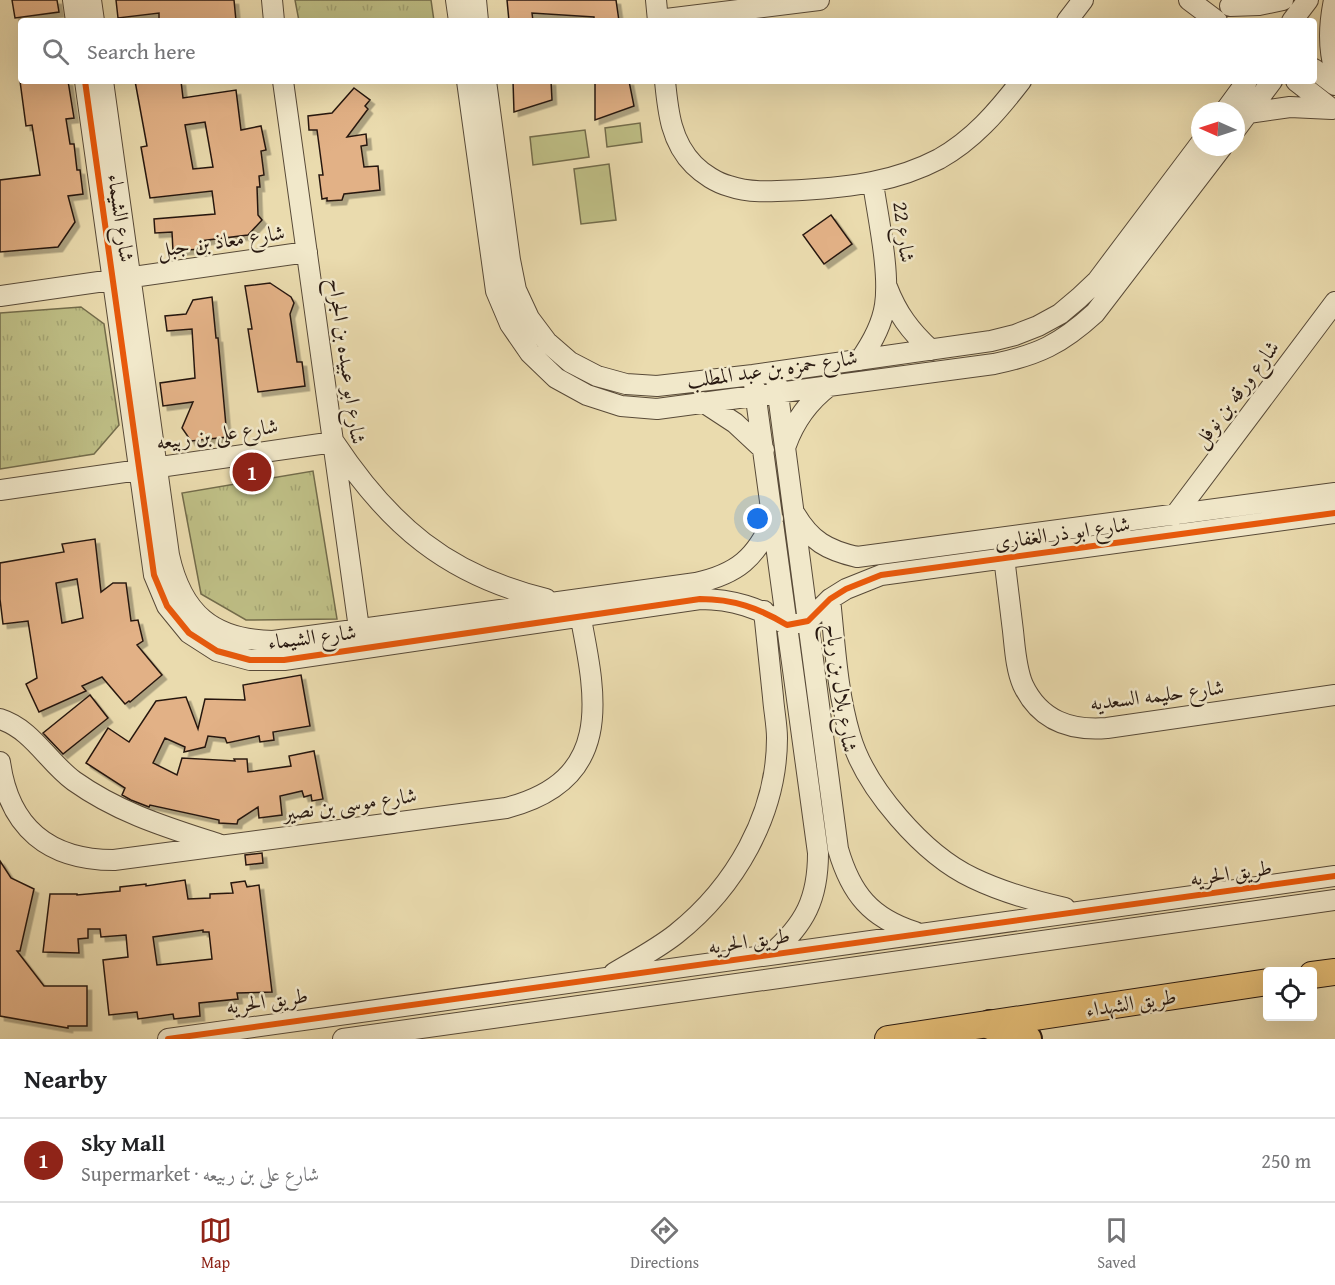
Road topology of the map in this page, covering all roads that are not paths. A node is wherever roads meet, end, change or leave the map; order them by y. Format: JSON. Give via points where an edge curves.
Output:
{"nodes":[{"id":1,"x":73,"y":0,"type":"edge"},
{"id":2,"x":91,"y":0,"type":"edge"},
{"id":3,"x":272,"y":0,"type":"edge"},
{"id":4,"x":456,"y":0,"type":"edge"},
{"id":5,"x":476,"y":0,"type":"edge"},
{"id":6,"x":656,"y":0,"type":"edge"},
{"id":7,"x":819,"y":0,"type":"edge"},
{"id":8,"x":1083,"y":0,"type":"edge"},
{"id":9,"x":1189,"y":0,"type":"edge"},
{"id":10,"x":1283,"y":0,"type":"edge"},
{"id":11,"x":1308,"y":0,"type":"edge"},
{"id":12,"x":1334,"y":0,"type":"edge"},
{"id":13,"x":1226,"y":3,"type":"edge"},
{"id":14,"x":76,"y":18,"type":"edge"},
{"id":15,"x":94,"y":18,"type":"edge"},
{"id":16,"x":274,"y":18,"type":"edge"},
{"id":17,"x":459,"y":18,"type":"edge"},
{"id":18,"x":478,"y":18,"type":"edge"},
{"id":19,"x":658,"y":18,"type":"edge"},
{"id":20,"x":674,"y":18,"type":"edge"},
{"id":21,"x":1069,"y":18,"type":"edge"},
{"id":22,"x":1213,"y":18,"type":"edge"},
{"id":23,"x":1246,"y":18,"type":"edge"},
{"id":24,"x":1294,"y":18,"type":"edge"},
{"id":25,"x":1317,"y":22,"type":"edge"},
{"id":26,"x":1317,"y":71,"type":"edge"},
{"id":27,"x":1335,"y":72,"type":"edge"},
{"id":28,"x":86,"y":84,"type":"edge"},
{"id":29,"x":103,"y":84,"type":"edge"},
{"id":30,"x":283,"y":84,"type":"edge"},
{"id":31,"x":467,"y":84,"type":"edge"},
{"id":32,"x":486,"y":84,"type":"edge"},
{"id":33,"x":665,"y":84,"type":"edge"},
{"id":34,"x":1019,"y":84,"type":"edge"},
{"id":35,"x":1231,"y":84,"type":"edge"},
{"id":36,"x":1245,"y":84,"type":"edge"},
{"id":37,"x":1270,"y":84,"type":"edge"},
{"id":38,"x":1300,"y":84,"type":"edge"},
{"id":39,"x":1335,"y":85,"type":"edge"},
{"id":40,"x":1229,"y":102,"type":"edge"},
{"id":41,"x":1232,"y":102,"type":"edge"},
{"id":42,"x":1334,"y":110,"type":"edge"},
{"id":43,"x":1245,"y":117,"type":"edge"},
{"id":44,"x":1245,"y":120,"type":"edge"},
{"id":45,"x":1193,"y":156,"type":"edge"},
{"id":46,"x":1213,"y":156,"type":"edge"},
{"id":47,"x":873,"y":183,"type":"junction"},
{"id":48,"x":1164,"y":208,"type":"junction"},
{"id":49,"x":307,"y":252,"type":"junction"},
{"id":50,"x":122,"y":279,"type":"junction"},
{"id":51,"x":887,"y":286,"type":"junction"},
{"id":52,"x":0,"y":296,"type":"edge"},
{"id":53,"x":1335,"y":302,"type":"edge"},
{"id":54,"x":931,"y":350,"type":"junction"},
{"id":55,"x":860,"y":360,"type":"junction"},
{"id":56,"x":775,"y":372,"type":"junction"},
{"id":57,"x":753,"y":375,"type":"junction"},
{"id":58,"x":830,"y":386,"type":"junction"},
{"id":59,"x":777,"y":392,"type":"junction"},
{"id":60,"x":756,"y":395,"type":"junction"},
{"id":61,"x":703,"y":402,"type":"junction"},
{"id":62,"x":334,"y":442,"type":"junction"},
{"id":63,"x":785,"y":448,"type":"junction"},
{"id":64,"x":764,"y":450,"type":"junction"},
{"id":65,"x":148,"y":468,"type":"junction"},
{"id":66,"x":0,"y":490,"type":"edge"},
{"id":67,"x":1335,"y":492,"type":"edge"},
{"id":68,"x":793,"y":511,"type":"junction"},
{"id":69,"x":1335,"y":513,"type":"edge"},
{"id":70,"x":1175,"y":514,"type":"junction"},
{"id":71,"x":773,"y":519,"type":"junction"},
{"id":72,"x":1004,"y":557,"type":"junction"},
{"id":73,"x":830,"y":599,"type":"junction"},
{"id":74,"x":558,"y":602,"type":"junction"},
{"id":75,"x":579,"y":608,"type":"junction"},
{"id":76,"x":764,"y":611,"type":"junction"},
{"id":77,"x":807,"y":621,"type":"junction"},
{"id":78,"x":787,"y":625,"type":"junction"},
{"id":79,"x":361,"y":639,"type":"junction"},
{"id":80,"x":1335,"y":695,"type":"edge"},
{"id":81,"x":0,"y":719,"type":"edge"},
{"id":82,"x":0,"y":762,"type":"edge"},
{"id":83,"x":224,"y":845,"type":"junction"},
{"id":84,"x":1335,"y":876,"type":"edge"},
{"id":85,"x":1178,"y":897,"type":"junction"},
{"id":86,"x":1335,"y":900,"type":"edge"},
{"id":87,"x":1079,"y":911,"type":"junction"},
{"id":88,"x":1181,"y":922,"type":"junction"},
{"id":89,"x":921,"y":933,"type":"junction"},
{"id":90,"x":771,"y":954,"type":"junction"},
{"id":91,"x":1335,"y":972,"type":"edge"},
{"id":92,"x":1317,"y":974,"type":"edge"},
{"id":93,"x":606,"y":978,"type":"junction"},
{"id":94,"x":1263,"y":983,"type":"edge"},
{"id":95,"x":609,"y":1002,"type":"junction"},
{"id":96,"x":368,"y":1011,"type":"junction"},
{"id":97,"x":990,"y":1025,"type":"junction"},
{"id":98,"x":371,"y":1035,"type":"junction"},
{"id":99,"x":168,"y":1039,"type":"edge"},
{"id":100,"x":343,"y":1039,"type":"edge"},
{"id":101,"x":888,"y":1039,"type":"edge"},
{"id":102,"x":1027,"y":1039,"type":"edge"}],
"edges":[{"from":1,"to":14,"type":"street"},
{"from":2,"to":15,"type":"street"},
{"from":3,"to":16,"type":"street"},
{"from":4,"to":17,"type":"street"},
{"from":5,"to":18,"type":"street"},
{"from":6,"to":19,"type":"street"},
{"from":7,"to":20,"type":"street"},
{"from":8,"to":21,"type":"street"},
{"from":9,"to":22,"type":"street"},
{"from":10,"to":13,"type":"street","via":[[1259,5]]},
{"from":11,"to":24,"type":"street"},
{"from":12,"to":25,"type":"street"},
{"from":12,"to":27,"type":"street","via":[[1329,47]]},
{"from":13,"to":23,"type":"street"},
{"from":26,"to":39,"type":"street"},
{"from":28,"to":50,"type":"street","name":"شارع الشيماء"},
{"from":29,"to":50,"type":"street","name":"شارع الشيماء"},
{"from":30,"to":49,"type":"street","name":"شارع ابو عبيده بن الجراح"},
{"from":31,"to":61,"type":"street","name":"شارع حمزه بن عبد المطلب","via":[[496,291],[510,324],[530,354],[556,378],[587,395],[621,406],[657,409]]},
{"from":32,"to":57,"type":"street","name":"شارع حمزه بن عبد المطلب","via":[[516,290],[529,318],[547,342],[570,362],[597,376],[626,384],[657,386]]},
{"from":33,"to":47,"type":"street","via":[[672,131],[681,150],[710,178],[728,186],[773,192]]},
{"from":34,"to":47,"type":"street","via":[[968,140],[910,173]]},
{"from":35,"to":40,"type":"street"},
{"from":36,"to":41,"type":"street"},
{"from":37,"to":43,"type":"street"},
{"from":38,"to":42,"type":"street"},
{"from":42,"to":44,"type":"street","via":[[1290,107]]},
{"from":45,"to":48,"type":"street","name":"شارع حمزه بن عبد المطلب"},
{"from":46,"to":48,"type":"street","name":"شارع حمزه بن عبد المطلب"},
{"from":47,"to":51,"type":"street","name":"شارع 22"},
{"from":48,"to":54,"type":"street","name":"شارع حمزه بن عبد المطلب","via":[[1097,281],[1060,314],[1015,335]]},
{"from":48,"to":58,"type":"street","name":"شارع حمزه بن عبد المطلب","via":[[1095,313],[1049,348],[994,364]]},
{"from":49,"to":50,"type":"street","name":"شارع معاذ بن جبل"},
{"from":49,"to":62,"type":"street","name":"شارع ابو عبيده بن الجراح"},
{"from":50,"to":52,"type":"street","name":"شارع معاذ بن جبل"},
{"from":50,"to":65,"type":"street","name":"شارع الشيماء"},
{"from":51,"to":54,"type":"street","name":"شارع 22","via":[[904,322]]},
{"from":51,"to":55,"type":"street","name":"شارع 22","via":[[880,325]]},
{"from":53,"to":70,"type":"street","name":"شارع ورقه بن نوفل"},
{"from":54,"to":55,"type":"street","name":"شارع حمزه بن عبد المطلب"},
{"from":55,"to":56,"type":"street","name":"شارع حمزه بن عبد المطلب"},
{"from":56,"to":57,"type":"street","name":"شارع حمزه بن عبد المطلب"},
{"from":56,"to":59,"type":"street","name":"شارع بلال بن رباح"},
{"from":57,"to":60,"type":"street"},
{"from":58,"to":59,"type":"street","name":"شارع حمزه بن عبد المطلب"},
{"from":58,"to":63,"type":"street","via":[[801,412]]},
{"from":59,"to":60,"type":"street","name":"شارع حمزه بن عبد المطلب"},
{"from":59,"to":63,"type":"street","name":"شارع بلال بن رباح"},
{"from":60,"to":61,"type":"street","name":"شارع حمزه بن عبد المطلب"},
{"from":60,"to":64,"type":"street"},
{"from":61,"to":64,"type":"street","via":[[735,423]]},
{"from":62,"to":65,"type":"street","name":"شارع على بن ربيعه"},
{"from":62,"to":74,"type":"street","via":[[375,498],[428,546],[490,581]]},
{"from":62,"to":79,"type":"street","name":"شارع ابو عبيده بن الجراح"},
{"from":63,"to":68,"type":"street","name":"شارع بلال بن رباح"},
{"from":64,"to":71,"type":"street"},
{"from":65,"to":66,"type":"street","name":"شارع على بن ربيعه"},
{"from":65,"to":79,"type":"street","name":"شارع الشيماء","via":[[175,580],[203,620],[248,641]]},
{"from":67,"to":70,"type":"street","name":"شارع ابو ذر الغفارى"},
{"from":68,"to":70,"type":"street","name":"شارع ابو ذر الغفارى","via":[[819,543],[837,553],[858,557]]},
{"from":68,"to":77,"type":"street","name":"شارع بلال بن رباح"},
{"from":69,"to":72,"type":"street","name":"شارع ابو ذر الغفارى"},
{"from":71,"to":75,"type":"street","name":"شارع الشيماء","via":[[752,556],[717,578]]},
{"from":71,"to":78,"type":"street"},
{"from":72,"to":73,"type":"street","name":"شارع ابو ذر الغفارى","via":[[881,575],[863,580]]},
{"from":72,"to":80,"type":"street","name":"شارع حليمه السعديه","via":[[1023,685],[1048,716],[1067,726],[1107,728]]},
{"from":73,"to":77,"type":"street","name":"شارع ابو ذر الغفارى"},
{"from":73,"to":87,"type":"street","via":[[842,700],[851,738],[887,804],[940,857],[972,878]]},
{"from":74,"to":75,"type":"street","name":"شارع الشيماء"},
{"from":74,"to":79,"type":"street","name":"شارع الشيماء"},
{"from":75,"to":76,"type":"street","name":"شارع الشيماء","via":[[700,599],[733,601]]},
{"from":75,"to":79,"type":"street","name":"شارع الشيماء"},
{"from":75,"to":83,"type":"street","name":"شارع موسى بن نصير","via":[[594,712],[581,757],[568,776],[550,791],[506,808]]},
{"from":76,"to":78,"type":"street","name":"شارع الشيماء"},
{"from":76,"to":93,"type":"street","via":[[777,738],[764,814],[728,882],[703,911],[674,936]]},
{"from":77,"to":78,"type":"street"},
{"from":77,"to":89,"type":"street","name":"شارع بلال بن رباح","via":[[838,849],[845,874],[875,913],[897,926]]},
{"from":78,"to":90,"type":"street","via":[[818,876],[803,920]]},
{"from":81,"to":83,"type":"street","via":[[27,733],[64,772],[98,797],[156,824]]},
{"from":82,"to":83,"type":"street","name":"شارع موسى بن نصير","via":[[6,792],[16,813],[30,831],[69,855],[114,860]]},
{"from":84,"to":85,"type":"street","name":"طريق الحريه"},
{"from":85,"to":87,"type":"street","name":"طريق الحريه"},
{"from":85,"to":88,"type":"street"},
{"from":86,"to":88,"type":"street","name":"طريق الحريه"},
{"from":87,"to":89,"type":"street","name":"طريق الحريه"},
{"from":88,"to":95,"type":"street","name":"طريق الحريه"},
{"from":89,"to":90,"type":"street","name":"طريق الحريه"},
{"from":90,"to":93,"type":"street","name":"طريق الحريه"},
{"from":91,"to":92,"type":"main road"},
{"from":93,"to":95,"type":"street"},
{"from":93,"to":96,"type":"street","name":"طريق الحريه"},
{"from":94,"to":97,"type":"main road","name":"طريق الشهداء"},
{"from":95,"to":98,"type":"street","name":"طريق الحريه"},
{"from":96,"to":98,"type":"street"},
{"from":96,"to":99,"type":"street","name":"طريق الحريه"},
{"from":97,"to":101,"type":"main road","name":"طريق الشهداء"},
{"from":97,"to":102,"type":"highway"},
{"from":98,"to":100,"type":"street","name":"طريق الحريه"}]}
